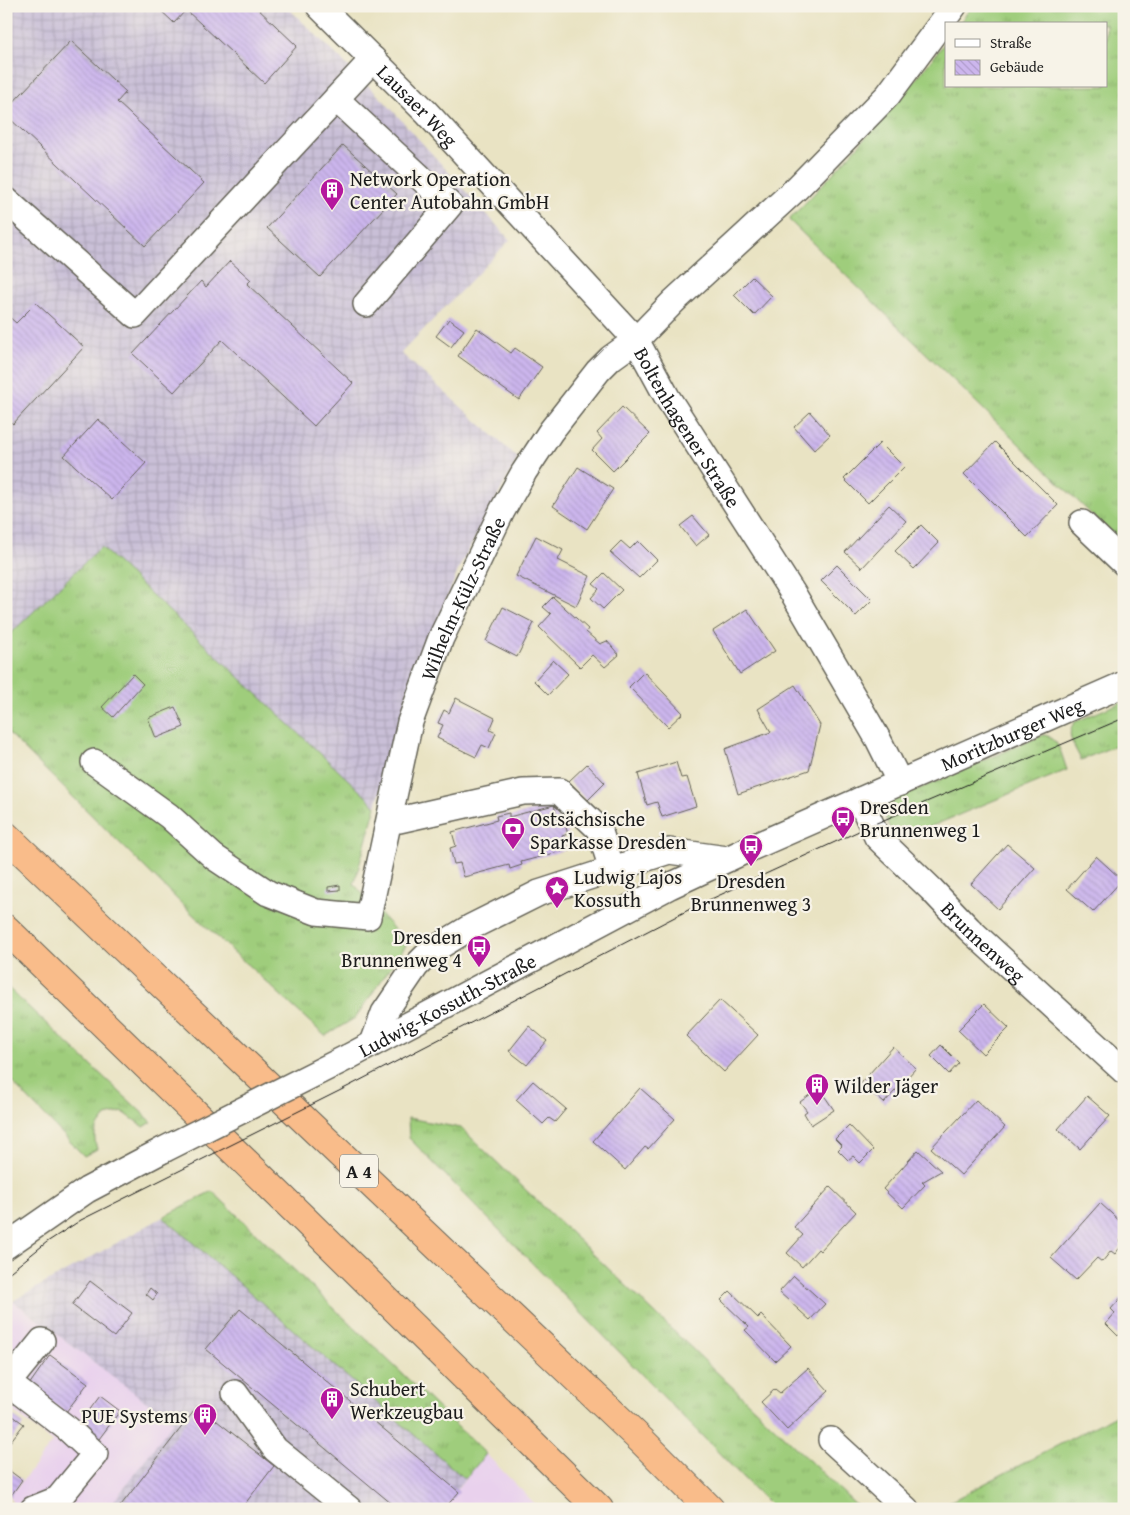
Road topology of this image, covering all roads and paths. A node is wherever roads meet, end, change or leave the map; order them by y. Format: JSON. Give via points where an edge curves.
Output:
{"nodes":[{"id":1,"x":319,"y":6,"type":"edge"},
{"id":2,"x":954,"y":6,"type":"edge"},
{"id":3,"x":373,"y":59,"type":"junction"},
{"id":4,"x":336,"y":99,"type":"junction"},
{"id":5,"x":6,"y":200,"type":"edge"},
{"id":6,"x":366,"y":304,"type":"dead end"},
{"id":7,"x":636,"y":340,"type":"junction"},
{"id":8,"x":1082,"y":523,"type":"dead end"},
{"id":9,"x":1124,"y":563,"type":"edge"},
{"id":10,"x":1124,"y":684,"type":"edge"},
{"id":11,"x":94,"y":762,"type":"dead end"},
{"id":12,"x":900,"y":783,"type":"junction"},
{"id":13,"x":860,"y":800,"type":"junction"},
{"id":14,"x":390,"y":819,"type":"junction"},
{"id":15,"x":6,"y":836,"type":"edge"},
{"id":16,"x":727,"y":860,"type":"junction"},
{"id":17,"x":612,"y":869,"type":"junction"},
{"id":18,"x":6,"y":929,"type":"edge"},
{"id":19,"x":374,"y":1044,"type":"junction"},
{"id":20,"x":1124,"y":1071,"type":"edge"},
{"id":21,"x":6,"y":1246,"type":"edge"},
{"id":22,"x":42,"y":1341,"type":"dead end"},
{"id":23,"x":235,"y":1393,"type":"dead end"},
{"id":24,"x":831,"y":1440,"type":"dead end"},
{"id":25,"x":33,"y":1509,"type":"edge"},
{"id":26,"x":349,"y":1509,"type":"edge"},
{"id":27,"x":599,"y":1509,"type":"edge"},
{"id":28,"x":710,"y":1509,"type":"edge"},
{"id":29,"x":906,"y":1509,"type":"edge"}],
"edges":[{"from":1,"to":3,"type":"street","name":"Lausaer Weg"},
{"from":2,"to":7,"type":"street","name":"Boltenhagener Straße","via":[[888,96],[797,188]]},
{"from":3,"to":4,"type":"street"},
{"from":3,"to":7,"type":"street","name":"Lausaer Weg"},
{"from":4,"to":5,"type":"street","via":[[135,315]]},
{"from":4,"to":6,"type":"street","via":[[450,205]]},
{"from":7,"to":12,"type":"street","name":"Boltenhagener Straße","via":[[667,397],[794,595]]},
{"from":7,"to":14,"type":"street","name":"Wilhelm-Külz-Straße","via":[[611,358],[550,431],[502,511],[441,638],[410,722]]},
{"from":8,"to":9,"type":"street"},
{"from":10,"to":12,"type":"street","name":"Moritzburger Weg"},
{"from":11,"to":14,"type":"street","name":"Wilhelm-Külz-Straße","via":[[169,816],[214,857],[268,893],[316,912],[368,917]]},
{"from":12,"to":13,"type":"street","name":"Ludwig-Kossuth-Straße"},
{"from":13,"to":16,"type":"street","name":"Ludwig-Kossuth-Straße"},
{"from":13,"to":20,"type":"street","name":"Brunnenweg","via":[[876,836],[969,929]]},
{"from":14,"to":17,"type":"street","via":[[399,820],[523,792],[559,791],[599,829]]},
{"from":15,"to":28,"type":"highway","number":"A 4"},
{"from":16,"to":17,"type":"street","via":[[669,851]]},
{"from":16,"to":19,"type":"street","name":"Ludwig-Kossuth-Straße","via":[[670,886]]},
{"from":17,"to":19,"type":"street","via":[[539,893],[430,952],[388,1006]]},
{"from":18,"to":27,"type":"highway"},
{"from":19,"to":21,"type":"street","name":"Ludwig-Kossuth-Straße","bridge":true,"via":[[87,1190]]},
{"from":22,"to":25,"type":"street","via":[[8,1383],[95,1454],[58,1498]]},
{"from":23,"to":26,"type":"street","via":[[275,1449]]},
{"from":24,"to":29,"type":"street"}]}
